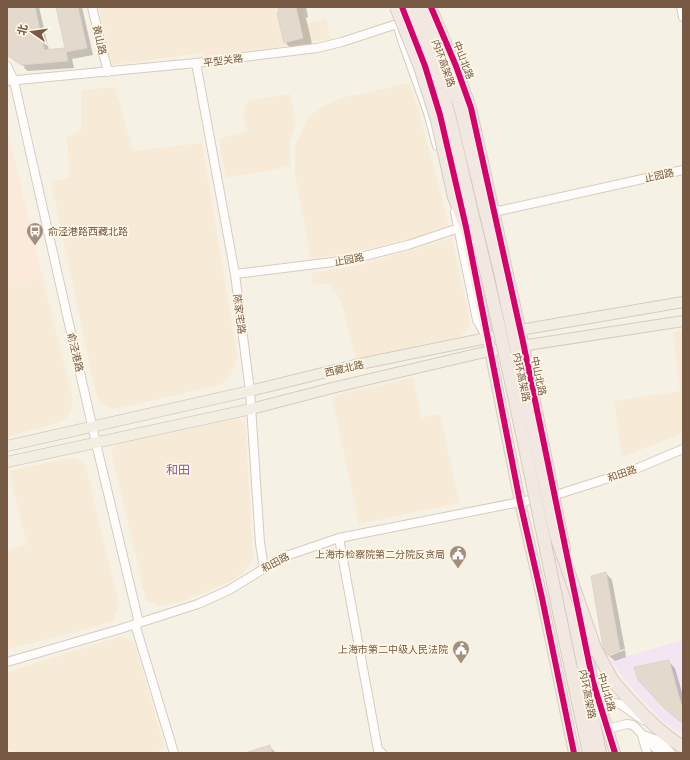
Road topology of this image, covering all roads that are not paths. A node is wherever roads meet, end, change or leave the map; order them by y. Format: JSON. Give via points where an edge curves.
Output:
{"nodes":[{"id":1,"x":92,"y":7,"type":"edge"},
{"id":2,"x":396,"y":7,"type":"edge"},
{"id":3,"x":402,"y":7,"type":"edge"},
{"id":4,"x":410,"y":7,"type":"edge"},
{"id":5,"x":421,"y":7,"type":"edge"},
{"id":6,"x":681,"y":7,"type":"edge"},
{"id":7,"x":432,"y":9,"type":"edge"},
{"id":8,"x":683,"y":17,"type":"edge"},
{"id":9,"x":408,"y":20,"type":"junction"},
{"id":10,"x":397,"y":24,"type":"junction"},
{"id":11,"x":196,"y":63,"type":"junction"},
{"id":12,"x":7,"y":66,"type":"edge"},
{"id":13,"x":108,"y":72,"type":"junction"},
{"id":14,"x":10,"y":81,"type":"edge"},
{"id":15,"x":683,"y":170,"type":"edge"},
{"id":16,"x":494,"y":212,"type":"junction"},
{"id":17,"x":462,"y":227,"type":"junction"},
{"id":18,"x":235,"y":274,"type":"junction"},
{"id":19,"x":683,"y":302,"type":"edge"},
{"id":20,"x":683,"y":320,"type":"edge"},
{"id":21,"x":520,"y":330,"type":"junction"},
{"id":22,"x":487,"y":338,"type":"junction"},
{"id":23,"x":523,"y":346,"type":"junction"},
{"id":24,"x":489,"y":351,"type":"junction"},
{"id":25,"x":250,"y":391,"type":"junction"},
{"id":26,"x":251,"y":409,"type":"junction"},
{"id":27,"x":93,"y":427,"type":"junction"},
{"id":28,"x":96,"y":443,"type":"junction"},
{"id":29,"x":7,"y":446,"type":"edge"},
{"id":30,"x":683,"y":449,"type":"edge"},
{"id":31,"x":7,"y":462,"type":"edge"},
{"id":32,"x":557,"y":495,"type":"junction"},
{"id":33,"x":520,"y":502,"type":"junction"},
{"id":34,"x":556,"y":536,"type":"junction"},
{"id":35,"x":339,"y":538,"type":"junction"},
{"id":36,"x":264,"y":568,"type":"junction"},
{"id":37,"x":137,"y":623,"type":"junction"},
{"id":38,"x":548,"y":634,"type":"junction"},
{"id":39,"x":7,"y":662,"type":"edge"},
{"id":40,"x":570,"y":669,"type":"junction"},
{"id":41,"x":600,"y":706,"type":"junction"},
{"id":42,"x":607,"y":729,"type":"junction"},
{"id":43,"x":642,"y":734,"type":"junction"},
{"id":44,"x":683,"y":747,"type":"edge"},
{"id":45,"x":615,"y":751,"type":"edge"},
{"id":46,"x":683,"y":752,"type":"edge"},
{"id":47,"x":174,"y":753,"type":"edge"},
{"id":48,"x":382,"y":753,"type":"edge"},
{"id":49,"x":568,"y":753,"type":"edge"},
{"id":50,"x":574,"y":753,"type":"edge"},
{"id":51,"x":585,"y":753,"type":"edge"},
{"id":52,"x":588,"y":753,"type":"edge"},
{"id":53,"x":600,"y":753,"type":"edge"},
{"id":54,"x":646,"y":753,"type":"edge"},
{"id":55,"x":660,"y":753,"type":"edge"},
{"id":56,"x":671,"y":753,"type":"edge"}],
"edges":[{"from":1,"to":13,"type":"street","name":"黄山路"},
{"from":2,"to":17,"type":"highway","bridge":true,"via":[[420,67],[437,120]]},
{"from":3,"to":9,"type":"main road"},
{"from":4,"to":40,"type":"highway","name":"内环高架路","bridge":true,"via":[[424,34],[448,113],[489,279]]},
{"from":5,"to":34,"type":"highway","name":"内环高架路","bridge":true,"via":[[433,31],[460,106],[501,276]]},
{"from":6,"to":8,"type":"street"},
{"from":7,"to":9,"type":"street","name":"平型关路"},
{"from":7,"to":16,"type":"main road","name":"中山北路","via":[[471,108]]},
{"from":9,"to":10,"type":"street","name":"平型关路"},
{"from":9,"to":17,"type":"main road","via":[[440,115]]},
{"from":10,"to":11,"type":"street","name":"平型关路","via":[[327,46]]},
{"from":10,"to":17,"type":"street","via":[[428,113]]},
{"from":11,"to":13,"type":"street","name":"平型关路"},
{"from":11,"to":18,"type":"street","name":"陈家宅路"},
{"from":12,"to":14,"type":"street","name":"俞泾港路"},
{"from":13,"to":14,"type":"street","name":"平型关路"},
{"from":14,"to":27,"type":"street","name":"俞泾港路"},
{"from":15,"to":16,"type":"street","name":"止园路"},
{"from":16,"to":21,"type":"main road","name":"中山北路"},
{"from":17,"to":18,"type":"street","name":"止园路","via":[[408,245],[349,260]]},
{"from":17,"to":22,"type":"main road"},
{"from":18,"to":25,"type":"street","name":"陈家宅路"},
{"from":19,"to":21,"type":"main road","name":"西藏北路"},
{"from":20,"to":23,"type":"main road","name":"西藏北路"},
{"from":21,"to":22,"type":"main road","name":"西藏北路"},
{"from":21,"to":23,"type":"main road","name":"中山北路"},
{"from":22,"to":24,"type":"main road"},
{"from":22,"to":25,"type":"main road","name":"西藏北路","via":[[355,365]]},
{"from":23,"to":24,"type":"main road","name":"西藏北路"},
{"from":23,"to":32,"type":"main road","name":"中山北路"},
{"from":24,"to":26,"type":"main road","name":"西藏北路"},
{"from":24,"to":33,"type":"main road"},
{"from":25,"to":26,"type":"street","name":"陈家宅路"},
{"from":25,"to":27,"type":"main road","name":"西藏北路"},
{"from":26,"to":28,"type":"main road","name":"西藏北路"},
{"from":26,"to":36,"type":"street","name":"陈家宅路"},
{"from":27,"to":28,"type":"street","name":"俞泾港路"},
{"from":27,"to":29,"type":"main road","name":"西藏北路"},
{"from":28,"to":31,"type":"main road","name":"西藏北路"},
{"from":28,"to":37,"type":"street","name":"俞泾港路"},
{"from":30,"to":32,"type":"street","name":"和田路","via":[[631,471]]},
{"from":32,"to":33,"type":"street","name":"和田路"},
{"from":32,"to":41,"type":"main road","name":"中山北路","via":[[593,682]]},
{"from":33,"to":35,"type":"street","name":"和田路"},
{"from":33,"to":38,"type":"main road"},
{"from":34,"to":44,"type":"highway","bridge":true,"via":[[595,648],[613,681],[644,716]]},
{"from":34,"to":53,"type":"highway","name":"内环高架路","bridge":true},
{"from":35,"to":36,"type":"street","name":"和田路","via":[[283,557]]},
{"from":35,"to":48,"type":"street","via":[[378,750]]},
{"from":36,"to":37,"type":"street","name":"和田路","via":[[208,600]]},
{"from":37,"to":39,"type":"street","name":"和田路"},
{"from":37,"to":47,"type":"street","name":"俞泾港路"},
{"from":38,"to":49,"type":"main road","via":[[550,663]]},
{"from":38,"to":50,"type":"main road"},
{"from":40,"to":51,"type":"highway"},
{"from":40,"to":52,"type":"highway","name":"内环高架路"},
{"from":41,"to":42,"type":"main road","name":"中山北路"},
{"from":41,"to":46,"type":"street","via":[[610,702],[620,704]]},
{"from":42,"to":43,"type":"street","via":[[627,724],[633,725]]},
{"from":42,"to":45,"type":"main road","name":"中山北路"},
{"from":43,"to":54,"type":"street"},
{"from":43,"to":55,"type":"street"},
{"from":43,"to":56,"type":"street","via":[[659,741]]}]}
